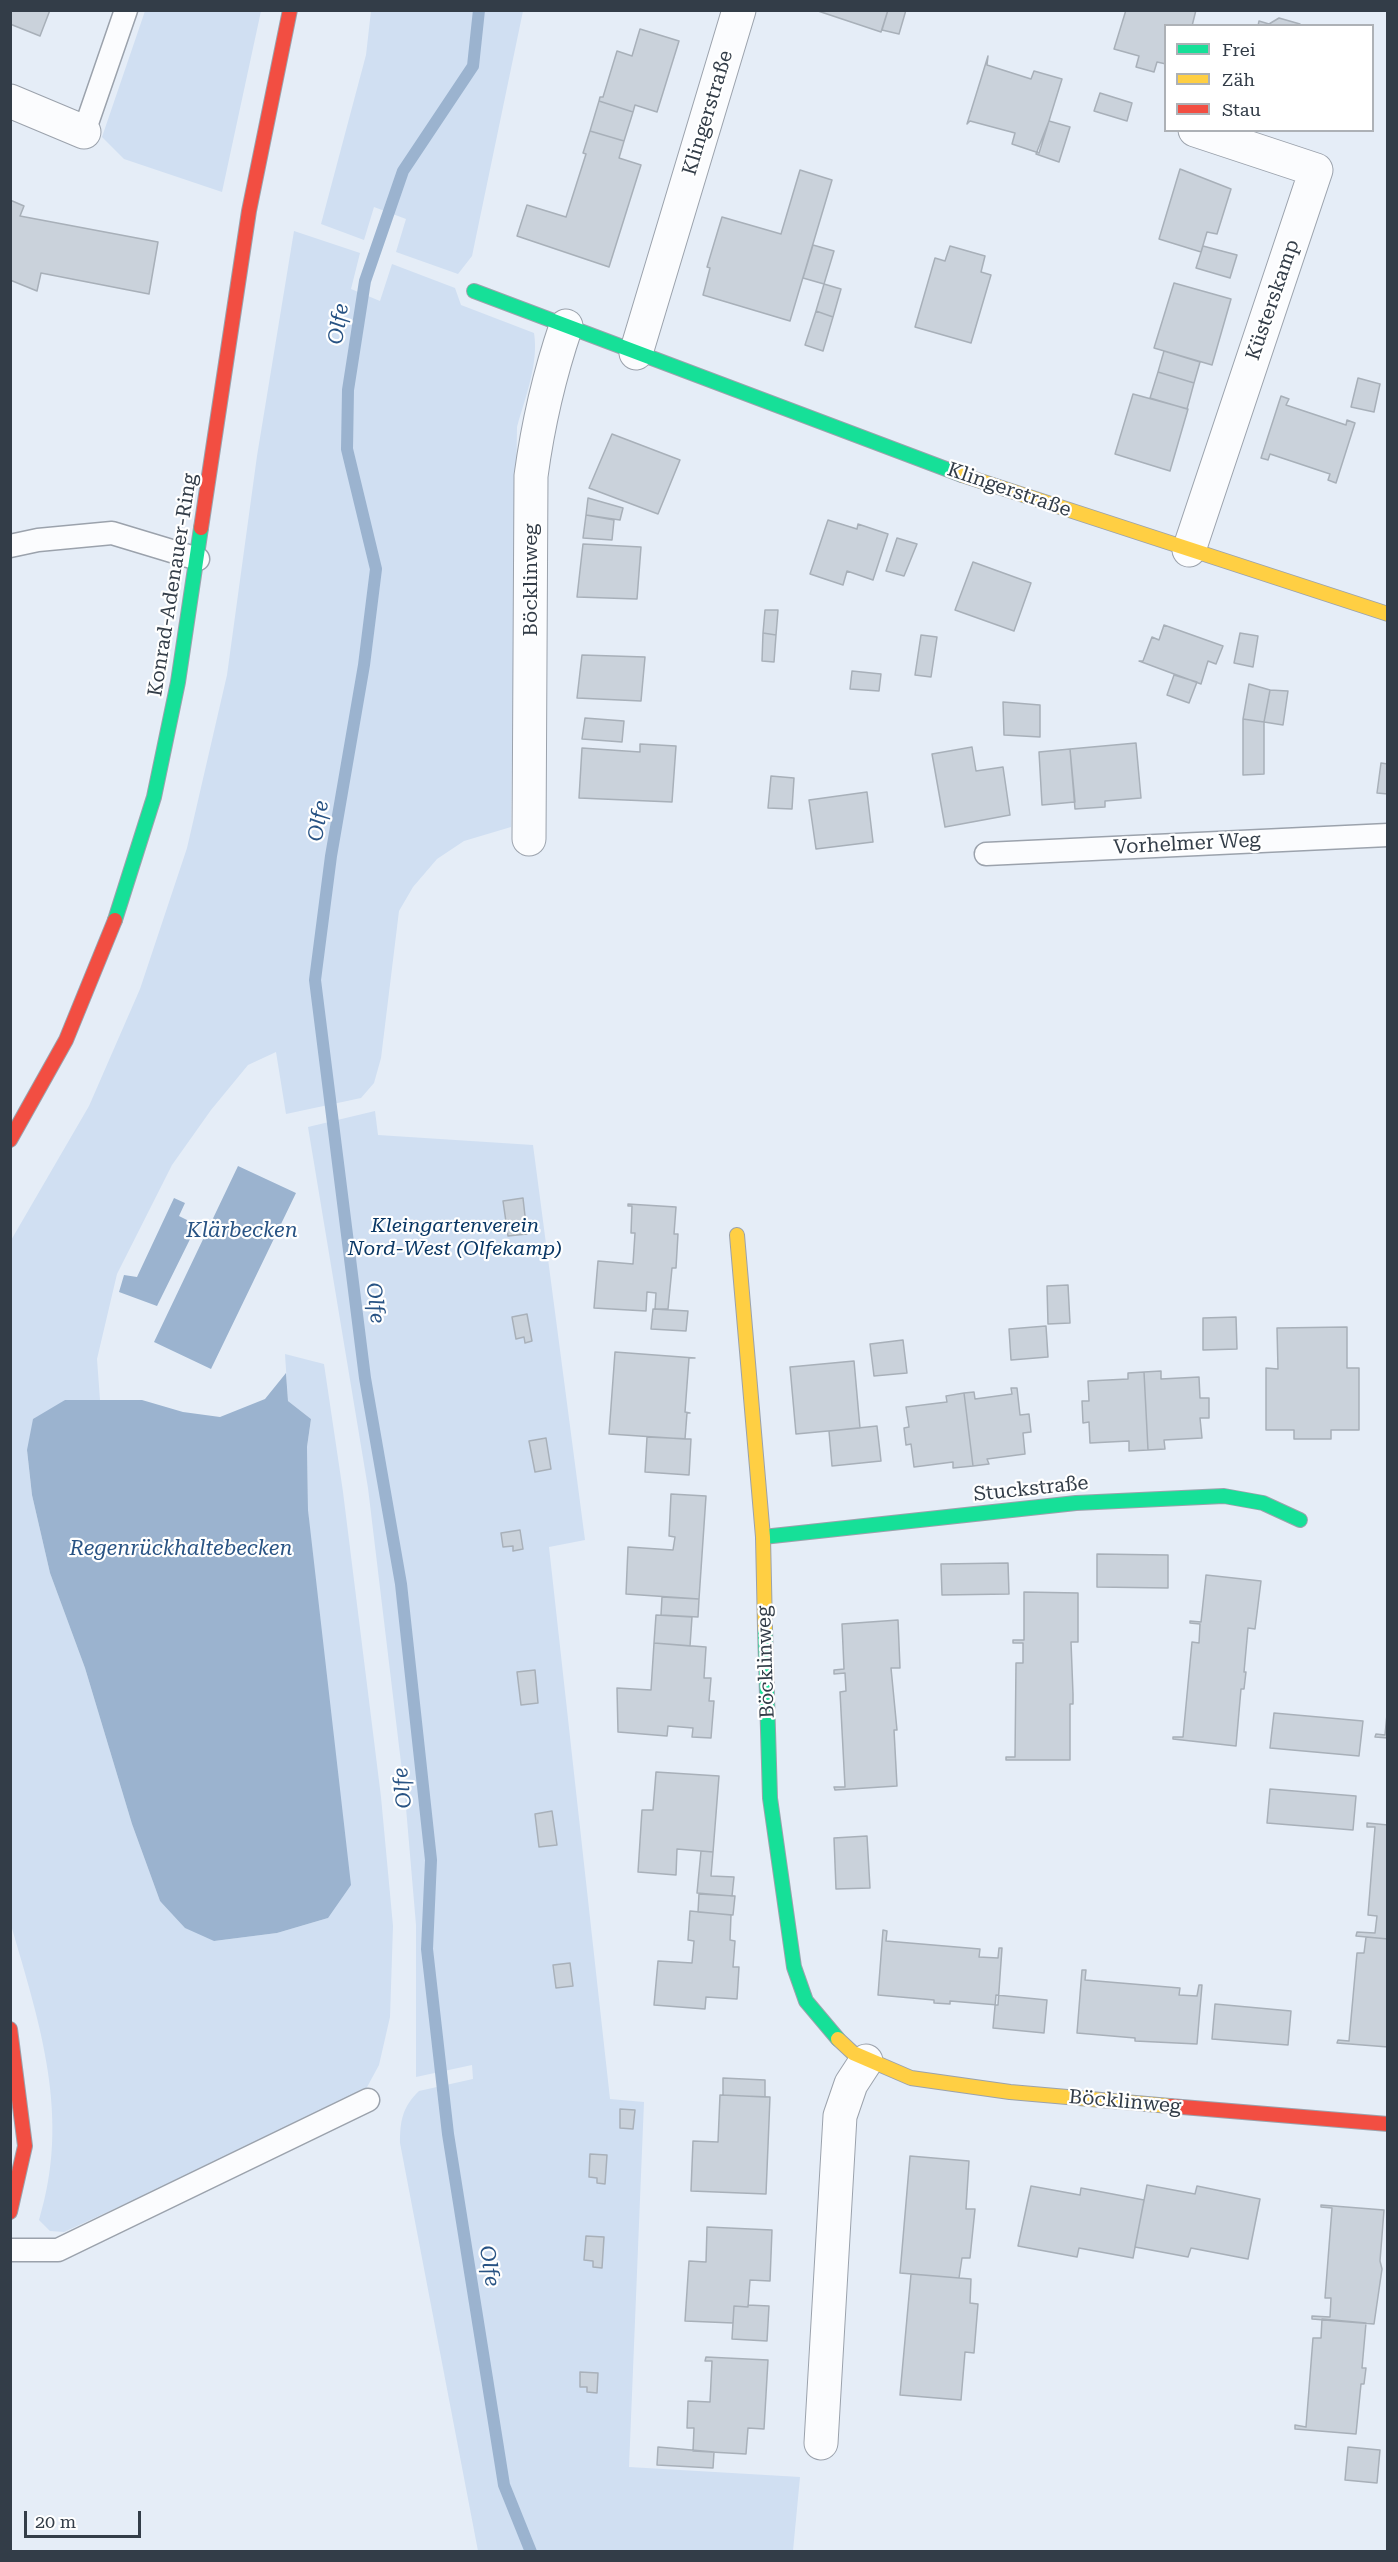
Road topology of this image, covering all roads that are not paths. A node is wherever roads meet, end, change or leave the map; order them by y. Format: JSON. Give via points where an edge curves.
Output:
{"nodes":[{"id":1,"x":126,"y":10,"type":"edge"},
{"id":2,"x":290,"y":10,"type":"edge"},
{"id":3,"x":739,"y":10,"type":"edge"},
{"id":4,"x":10,"y":101,"type":"edge"},
{"id":5,"x":84,"y":132,"type":"joint"},
{"id":6,"x":1201,"y":132,"type":"edge"},
{"id":7,"x":474,"y":291,"type":"dead end"},
{"id":8,"x":566,"y":326,"type":"junction"},
{"id":9,"x":636,"y":352,"type":"junction"},
{"id":10,"x":10,"y":546,"type":"edge"},
{"id":11,"x":1188,"y":550,"type":"junction"},
{"id":12,"x":198,"y":559,"type":"junction"},
{"id":13,"x":1388,"y":614,"type":"edge"},
{"id":14,"x":1388,"y":835,"type":"edge"},
{"id":15,"x":529,"y":839,"type":"dead end"},
{"id":16,"x":986,"y":854,"type":"dead end"},
{"id":17,"x":10,"y":1140,"type":"edge"},
{"id":18,"x":737,"y":1234,"type":"dead end"},
{"id":19,"x":1300,"y":1520,"type":"dead end"},
{"id":20,"x":762,"y":1537,"type":"junction"},
{"id":21,"x":10,"y":2029,"type":"edge"},
{"id":22,"x":866,"y":2061,"type":"junction"},
{"id":23,"x":368,"y":2100,"type":"dead end"},
{"id":24,"x":1388,"y":2124,"type":"edge"},
{"id":25,"x":10,"y":2212,"type":"edge"},
{"id":26,"x":10,"y":2250,"type":"edge"},
{"id":27,"x":821,"y":2443,"type":"dead end"}],
"edges":[{"from":1,"to":5,"type":"lane"},
{"from":2,"to":12,"type":"street","name":"Konrad-Adenauer-Ring","via":[[249,211]]},
{"from":3,"to":9,"type":"street","name":"Klingerstraße"},
{"from":4,"to":5,"type":"street"},
{"from":6,"to":11,"type":"street","name":"Küsterskamp","via":[[1316,170]]},
{"from":7,"to":8,"type":"street","name":"Klingerstraße"},
{"from":8,"to":9,"type":"street","name":"Klingerstraße"},
{"from":8,"to":15,"type":"street","name":"Böcklinweg","via":[[548,378],[531,476]]},
{"from":9,"to":11,"type":"street","name":"Klingerstraße","via":[[953,472]]},
{"from":10,"to":12,"type":"lane","via":[[111,533]]},
{"from":11,"to":13,"type":"street","name":"Klingerstraße"},
{"from":12,"to":17,"type":"street","name":"Konrad-Adenauer-Ring","via":[[154,797],[114,922],[66,1040]]},
{"from":14,"to":16,"type":"lane","name":"Vorhelmer Weg"},
{"from":18,"to":20,"type":"street","name":"Böcklinweg"},
{"from":19,"to":20,"type":"street","name":"Stuckstraße","via":[[1263,1503],[1224,1496],[1086,1502]]},
{"from":20,"to":22,"type":"street","name":"Böcklinweg","via":[[770,1798],[794,1967],[806,2001],[828,2031]]},
{"from":21,"to":25,"type":"street","via":[[25,2146]]},
{"from":22,"to":24,"type":"street","name":"Böcklinweg","via":[[911,2078],[1010,2092]]},
{"from":22,"to":27,"type":"street","via":[[851,2084],[840,2116]]},
{"from":23,"to":26,"type":"lane","via":[[58,2250]]}]}
